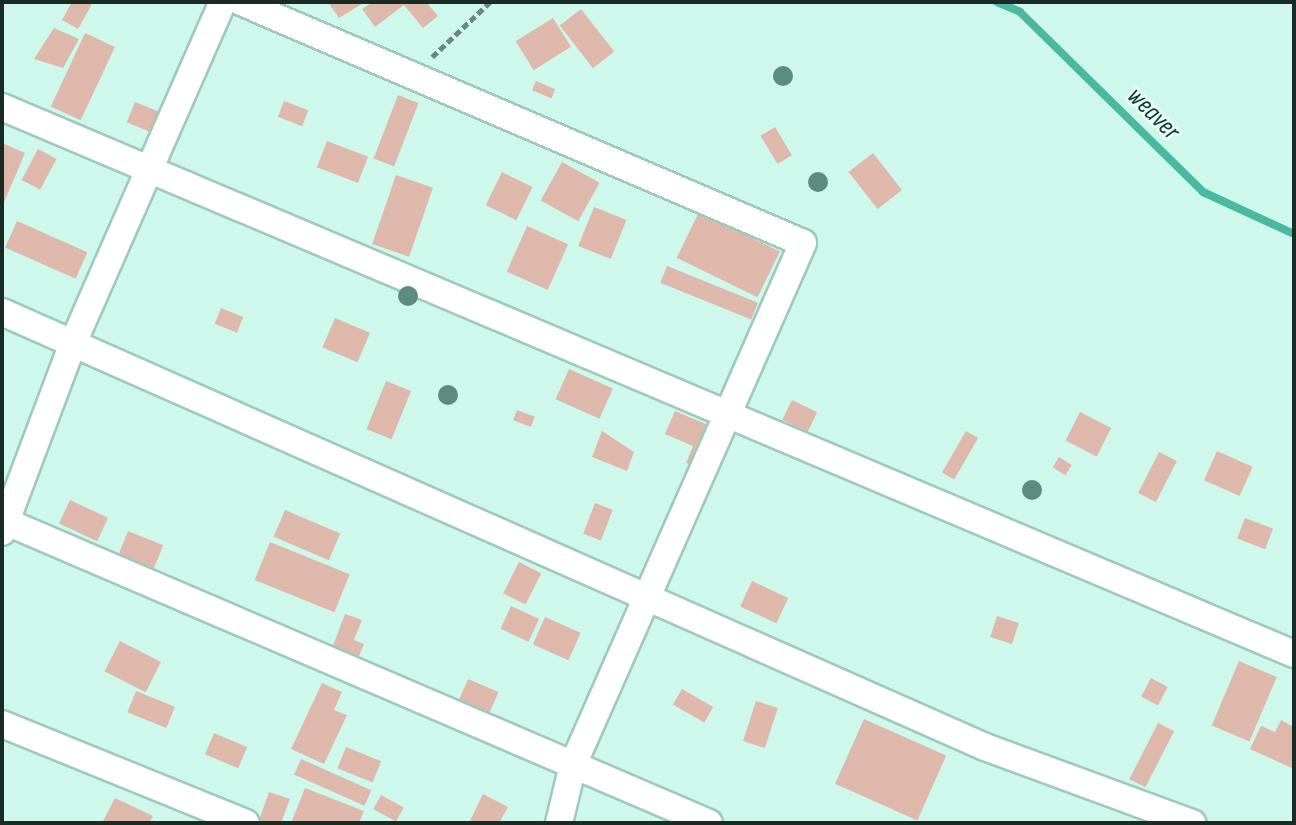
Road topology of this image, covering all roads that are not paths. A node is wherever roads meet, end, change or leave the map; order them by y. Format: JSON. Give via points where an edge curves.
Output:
{"nodes":[{"id":1,"x":223,"y":2,"type":"edge"},
{"id":2,"x":241,"y":2,"type":"edge"},
{"id":3,"x":2,"y":107,"type":"edge"},
{"id":4,"x":148,"y":172,"type":"junction"},
{"id":5,"x":2,"y":312,"type":"edge"},
{"id":6,"x":73,"y":343,"type":"junction"},
{"id":7,"x":729,"y":419,"type":"junction"},
{"id":8,"x":3,"y":524,"type":"edge"},
{"id":9,"x":652,"y":596,"type":"junction"},
{"id":10,"x":1294,"y":654,"type":"edge"},
{"id":11,"x":2,"y":724,"type":"edge"},
{"id":12,"x":573,"y":765,"type":"junction"},
{"id":13,"x":246,"y":823,"type":"edge"},
{"id":14,"x":559,"y":823,"type":"edge"},
{"id":15,"x":709,"y":823,"type":"edge"},
{"id":16,"x":1192,"y":823,"type":"edge"}],
"edges":[{"from":1,"to":4,"type":"street"},
{"from":2,"to":7,"type":"street","via":[[803,243]]},
{"from":3,"to":4,"type":"street"},
{"from":4,"to":6,"type":"street"},
{"from":4,"to":7,"type":"street"},
{"from":5,"to":6,"type":"street"},
{"from":6,"to":8,"type":"street"},
{"from":6,"to":9,"type":"street"},
{"from":7,"to":9,"type":"street"},
{"from":7,"to":10,"type":"street"},
{"from":8,"to":12,"type":"street"},
{"from":9,"to":12,"type":"street"},
{"from":9,"to":16,"type":"street","via":[[985,747]]},
{"from":11,"to":13,"type":"street"},
{"from":12,"to":14,"type":"street"},
{"from":12,"to":15,"type":"street"}]}
